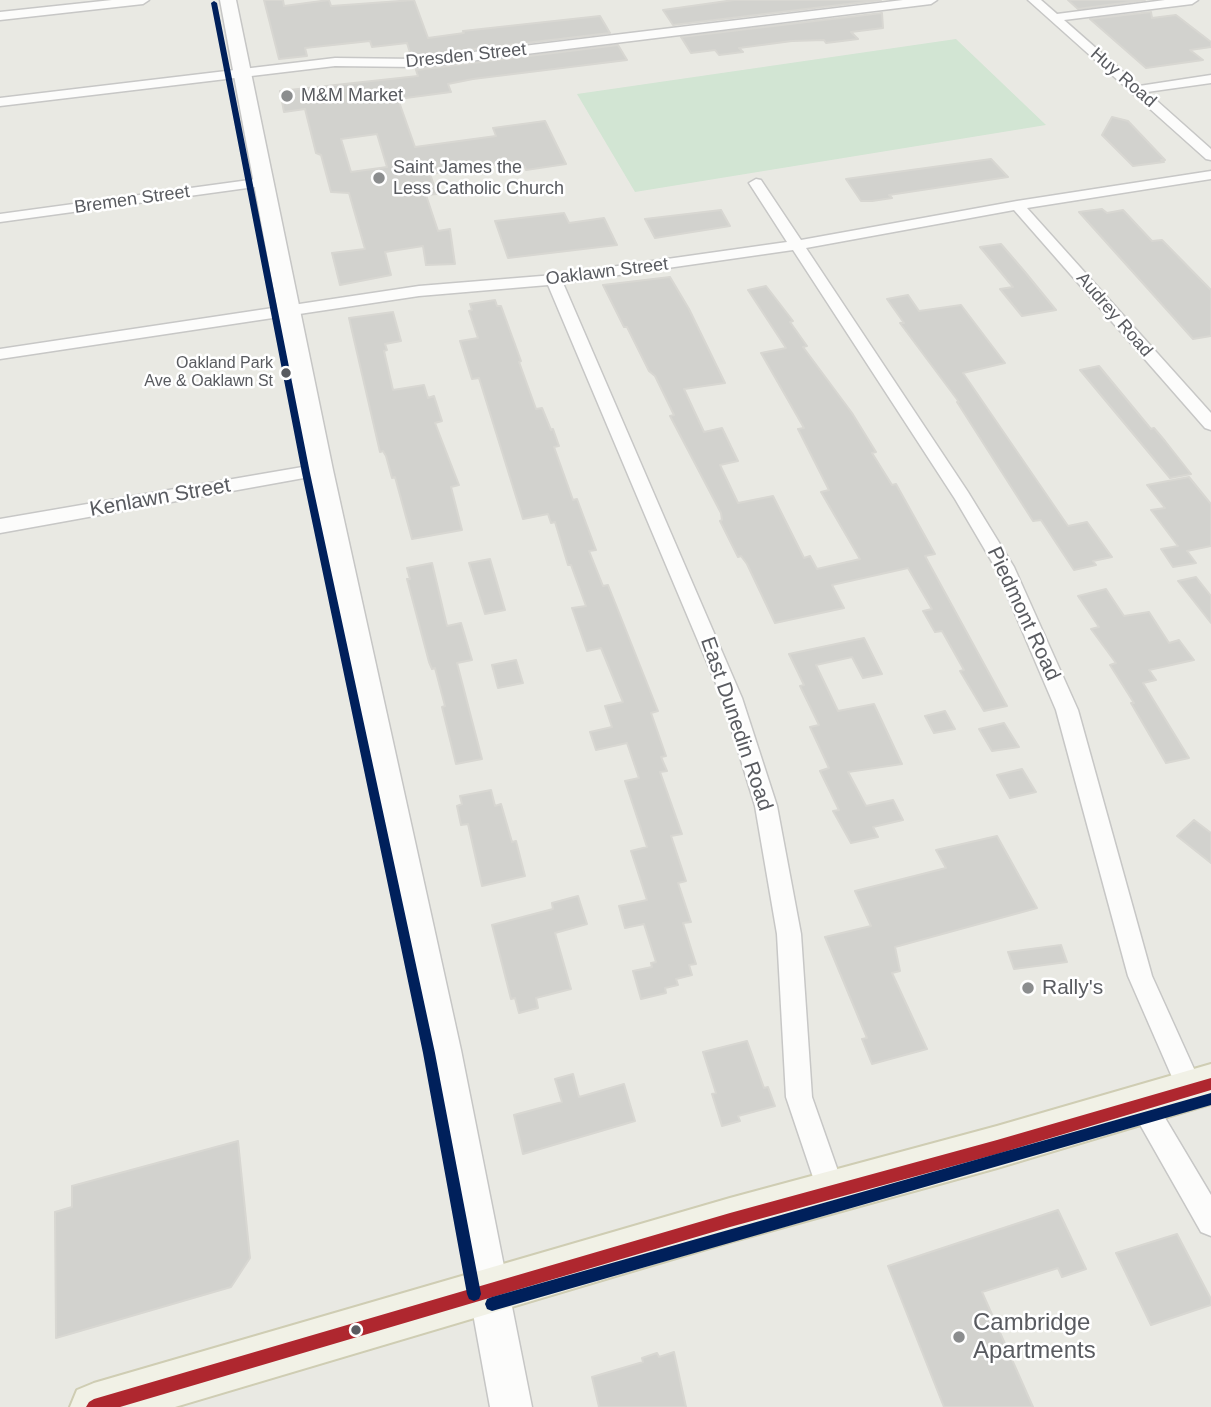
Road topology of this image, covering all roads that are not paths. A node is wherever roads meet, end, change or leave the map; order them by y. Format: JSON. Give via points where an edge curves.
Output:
{"nodes":[{"id":1,"x":143,"y":0,"type":"edge"},
{"id":2,"x":228,"y":0,"type":"edge"},
{"id":3,"x":931,"y":0,"type":"edge"},
{"id":4,"x":1034,"y":0,"type":"edge"},
{"id":5,"x":1192,"y":0,"type":"edge"},
{"id":6,"x":0,"y":16,"type":"edge"},
{"id":7,"x":1055,"y":18,"type":"junction"},
{"id":8,"x":242,"y":72,"type":"junction"},
{"id":9,"x":1211,"y":79,"type":"edge"},
{"id":10,"x":1137,"y":90,"type":"junction"},
{"id":11,"x":0,"y":102,"type":"edge"},
{"id":12,"x":1211,"y":156,"type":"edge"},
{"id":13,"x":1211,"y":175,"type":"edge"},
{"id":14,"x":264,"y":182,"type":"junction"},
{"id":15,"x":756,"y":183,"type":"dead end"},
{"id":16,"x":1017,"y":205,"type":"junction"},
{"id":17,"x":0,"y":218,"type":"edge"},
{"id":18,"x":796,"y":246,"type":"junction"},
{"id":19,"x":554,"y":280,"type":"junction"},
{"id":20,"x":289,"y":310,"type":"junction"},
{"id":21,"x":0,"y":354,"type":"edge"},
{"id":22,"x":1211,"y":424,"type":"edge"},
{"id":23,"x":320,"y":470,"type":"junction"},
{"id":24,"x":0,"y":526,"type":"edge"},
{"id":25,"x":1201,"y":1088,"type":"edge"},
{"id":26,"x":1143,"y":1105,"type":"junction"},
{"id":27,"x":831,"y":1191,"type":"junction"},
{"id":28,"x":1211,"y":1222,"type":"edge"},
{"id":29,"x":488,"y":1291,"type":"junction"},
{"id":30,"x":94,"y":1407,"type":"edge"},
{"id":31,"x":511,"y":1407,"type":"edge"}],
"edges":[{"from":1,"to":6,"type":"street"},
{"from":2,"to":8,"type":"main road"},
{"from":3,"to":8,"type":"street","name":"Dresden Street","via":[[444,60],[335,62]]},
{"from":4,"to":7,"type":"street","name":"Huy Road"},
{"from":5,"to":7,"type":"street"},
{"from":7,"to":10,"type":"street","name":"Huy Road"},
{"from":8,"to":11,"type":"street","name":"Dresden Street"},
{"from":8,"to":14,"type":"main road"},
{"from":9,"to":10,"type":"street"},
{"from":10,"to":12,"type":"street","name":"Huy Road"},
{"from":13,"to":16,"type":"street","name":"Oaklawn Street"},
{"from":14,"to":17,"type":"street","name":"Bremen Street"},
{"from":14,"to":20,"type":"main road"},
{"from":15,"to":18,"type":"street","name":"Piedmont Road"},
{"from":16,"to":18,"type":"street","name":"Oaklawn Street"},
{"from":16,"to":22,"type":"street","name":"Audrey Road"},
{"from":18,"to":19,"type":"street","name":"Oaklawn Street"},
{"from":18,"to":25,"type":"street","name":"Piedmont Road","via":[[1004,567],[1067,710],[1140,976]]},
{"from":19,"to":20,"type":"street","name":"Oaklawn Street","via":[[426,290]]},
{"from":19,"to":27,"type":"street","name":"East Dunedin Road","via":[[732,698],[766,806],[789,934],[799,1097]]},
{"from":20,"to":21,"type":"street","name":"Oaklawn Street"},
{"from":20,"to":23,"type":"main road"},
{"from":23,"to":24,"type":"street","name":"Kenlawn Street"},
{"from":23,"to":29,"type":"main road","via":[[443,1050]]},
{"from":25,"to":26,"type":"main road"},
{"from":26,"to":27,"type":"main road"},
{"from":26,"to":28,"type":"street"},
{"from":27,"to":29,"type":"main road"},
{"from":29,"to":30,"type":"main road"},
{"from":29,"to":31,"type":"main road"}]}
